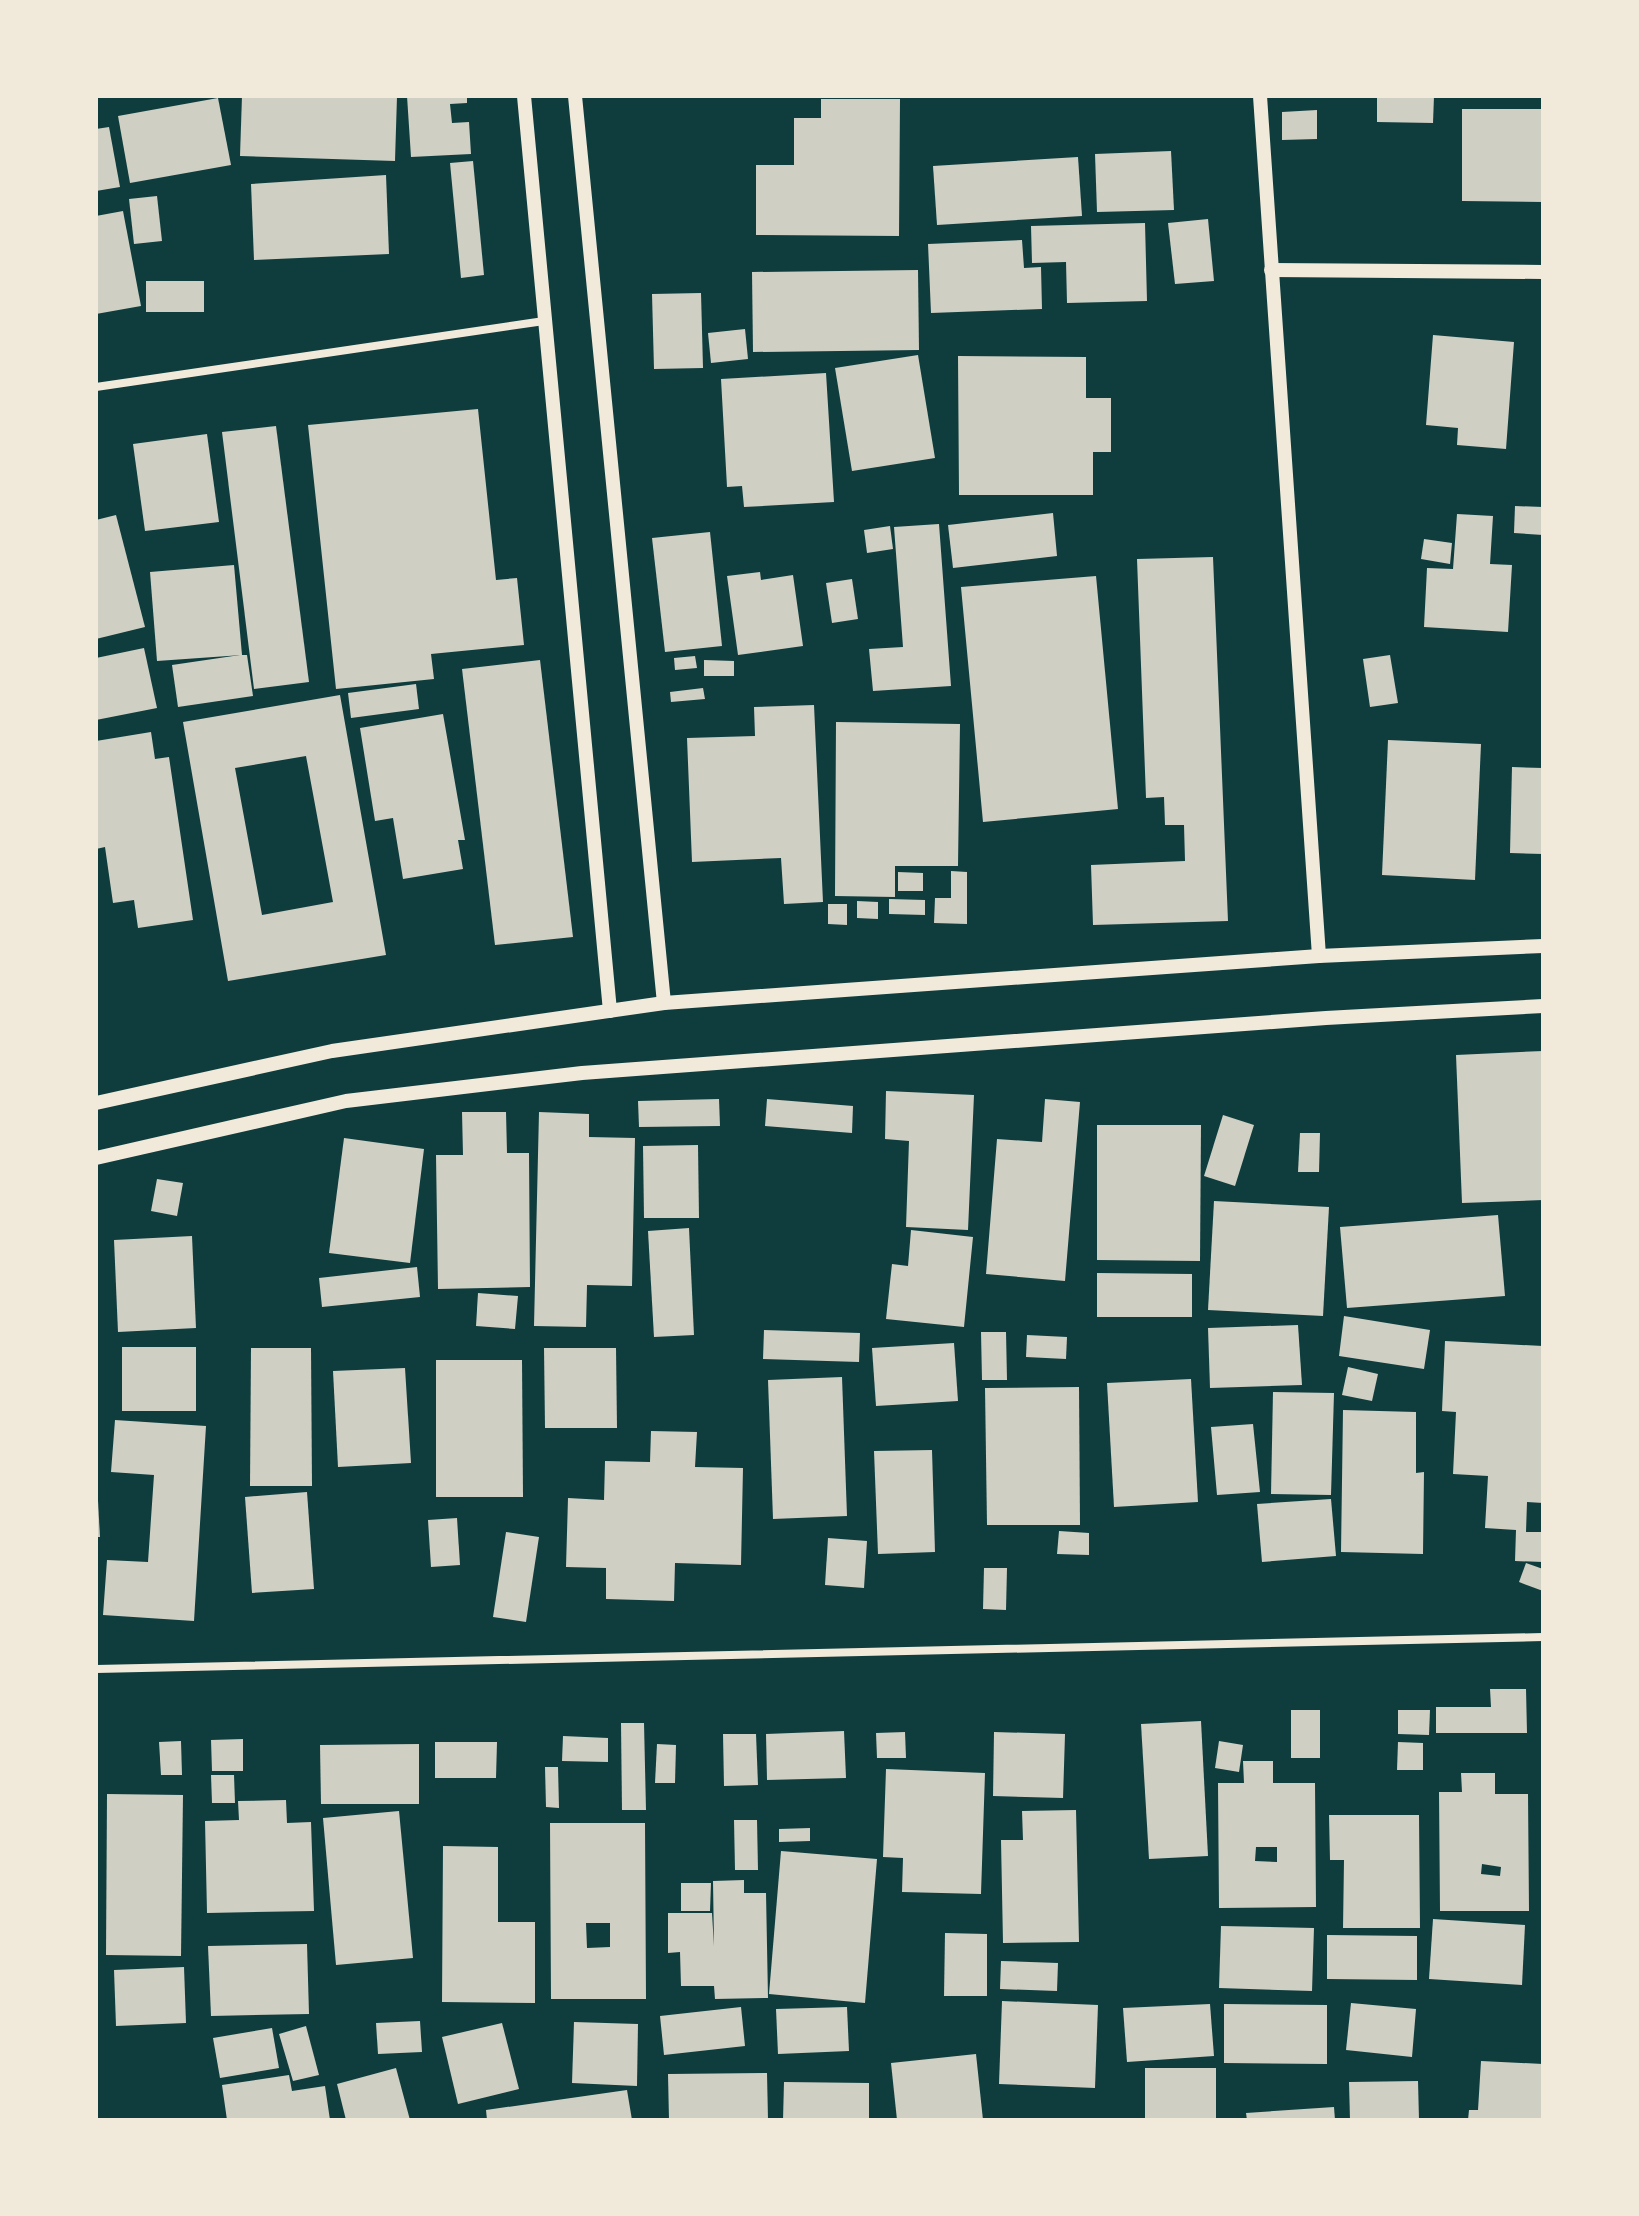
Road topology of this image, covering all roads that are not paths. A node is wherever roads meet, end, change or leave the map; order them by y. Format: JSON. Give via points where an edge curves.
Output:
{"nodes":[{"id":1,"x":524,"y":96,"type":"edge"},
{"id":2,"x":575,"y":96,"type":"edge"},
{"id":3,"x":1260,"y":96,"type":"edge"},
{"id":4,"x":1271,"y":270,"type":"junction"},
{"id":5,"x":1543,"y":272,"type":"edge"},
{"id":6,"x":544,"y":321,"type":"junction"},
{"id":7,"x":96,"y":387,"type":"edge"},
{"id":8,"x":1543,"y":946,"type":"edge"},
{"id":9,"x":1319,"y":956,"type":"junction"},
{"id":10,"x":664,"y":1003,"type":"junction"},
{"id":11,"x":1543,"y":1006,"type":"edge"},
{"id":12,"x":610,"y":1011,"type":"junction"},
{"id":13,"x":96,"y":1103,"type":"edge"},
{"id":14,"x":96,"y":1158,"type":"edge"},
{"id":15,"x":1543,"y":1637,"type":"edge"},
{"id":16,"x":96,"y":1669,"type":"edge"}],
"edges":[{"from":1,"to":6,"type":"street"},
{"from":2,"to":10,"type":"street"},
{"from":3,"to":4,"type":"street"},
{"from":4,"to":5,"type":"street"},
{"from":4,"to":9,"type":"street"},
{"from":6,"to":7,"type":"street"},
{"from":6,"to":12,"type":"street"},
{"from":8,"to":9,"type":"street"},
{"from":9,"to":10,"type":"street"},
{"from":10,"to":12,"type":"street"},
{"from":11,"to":14,"type":"street","via":[[582,1073],[346,1101]]},
{"from":12,"to":13,"type":"street","via":[[332,1051]]},
{"from":15,"to":16,"type":"street"}]}
